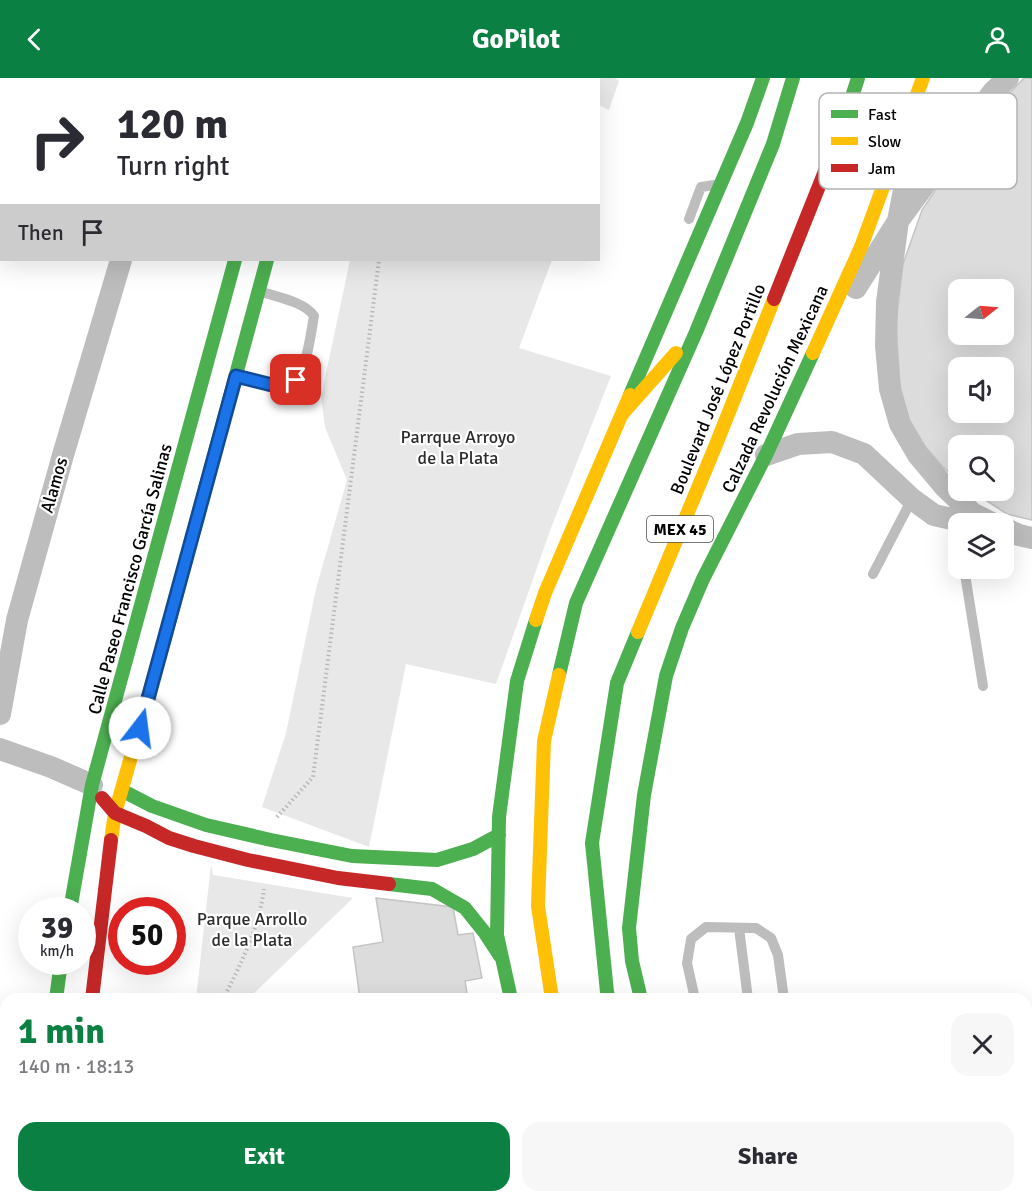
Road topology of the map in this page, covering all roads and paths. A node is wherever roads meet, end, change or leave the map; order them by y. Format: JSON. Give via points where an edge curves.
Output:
{"nodes":[{"id":1,"x":763,"y":78,"type":"edge"},
{"id":2,"x":793,"y":78,"type":"edge"},
{"id":3,"x":858,"y":78,"type":"edge"},
{"id":4,"x":924,"y":78,"type":"edge"},
{"id":5,"x":1008,"y":78,"type":"edge"},
{"id":6,"x":853,"y":93,"type":"edge"},
{"id":7,"x":918,"y":93,"type":"edge"},
{"id":8,"x":921,"y":93,"type":"edge"},
{"id":9,"x":992,"y":93,"type":"edge"},
{"id":10,"x":721,"y":184,"type":"junction"},
{"id":11,"x":819,"y":187,"type":"edge"},
{"id":12,"x":883,"y":189,"type":"edge"},
{"id":13,"x":904,"y":189,"type":"edge"},
{"id":14,"x":922,"y":189,"type":"edge"},
{"id":15,"x":898,"y":221,"type":"junction"},
{"id":16,"x":685,"y":230,"type":"dead end"},
{"id":17,"x":121,"y":261,"type":"edge"},
{"id":18,"x":235,"y":261,"type":"edge"},
{"id":19,"x":267,"y":261,"type":"edge"},
{"id":20,"x":379,"y":261,"type":"edge"},
{"id":21,"x":673,"y":263,"type":"dead end"},
{"id":22,"x":679,"y":281,"type":"junction"},
{"id":23,"x":259,"y":291,"type":"junction"},
{"id":24,"x":825,"y":330,"type":"junction"},
{"id":25,"x":696,"y":332,"type":"junction"},
{"id":26,"x":236,"y":376,"type":"junction"},
{"id":27,"x":622,"y":414,"type":"junction"},
{"id":28,"x":766,"y":455,"type":"junction"},
{"id":29,"x":912,"y":500,"type":"junction"},
{"id":30,"x":957,"y":513,"type":"edge"},
{"id":31,"x":948,"y":519,"type":"edge"},
{"id":32,"x":1014,"y":533,"type":"edge"},
{"id":33,"x":1032,"y":538,"type":"edge"},
{"id":34,"x":873,"y":574,"type":"dead end"},
{"id":35,"x":966,"y":579,"type":"edge"},
{"id":36,"x":8,"y":618,"type":"edge"},
{"id":37,"x":983,"y":686,"type":"dead end"},
{"id":38,"x":0,"y":714,"type":"edge"},
{"id":39,"x":0,"y":749,"type":"edge"},
{"id":40,"x":92,"y":785,"type":"junction"},
{"id":41,"x":121,"y":790,"type":"junction"},
{"id":42,"x":115,"y":813,"type":"junction"},
{"id":43,"x":499,"y":835,"type":"junction"},
{"id":44,"x":254,"y":836,"type":"junction"},
{"id":45,"x":271,"y":840,"type":"junction"},
{"id":46,"x":248,"y":860,"type":"junction"},
{"id":47,"x":267,"y":864,"type":"junction"},
{"id":48,"x":72,"y":897,"type":"edge"},
{"id":49,"x":740,"y":928,"type":"junction"},
{"id":50,"x":501,"y":958,"type":"junction"},
{"id":51,"x":59,"y":975,"type":"edge"},
{"id":52,"x":56,"y":993,"type":"edge"},
{"id":53,"x":93,"y":993,"type":"edge"},
{"id":54,"x":226,"y":993,"type":"edge"},
{"id":55,"x":510,"y":993,"type":"edge"},
{"id":56,"x":551,"y":993,"type":"edge"},
{"id":57,"x":607,"y":993,"type":"edge"},
{"id":58,"x":640,"y":993,"type":"edge"},
{"id":59,"x":694,"y":993,"type":"edge"},
{"id":60,"x":747,"y":993,"type":"edge"},
{"id":61,"x":783,"y":993,"type":"edge"}],
"edges":[{"from":1,"to":10,"type":"main road"},
{"from":2,"to":25,"type":"main road","via":[[773,144]]},
{"from":3,"to":6,"type":"main road","name":"Boulevard José López Portillo","number":"MEX 45"},
{"from":4,"to":7,"type":"main road","name":"Calzada Revolución Mexicana"},
{"from":4,"to":8,"type":"street"},
{"from":5,"to":9,"type":"street"},
{"from":10,"to":16,"type":"lane","via":[[701,187]]},
{"from":10,"to":22,"type":"main road"},
{"from":11,"to":57,"type":"main road","name":"Boulevard José López Portillo","number":"MEX 45","via":[[617,683],[592,843]]},
{"from":12,"to":24,"type":"main road","name":"Calzada Revolución Mexicana"},
{"from":13,"to":15,"type":"street"},
{"from":14,"to":15,"type":"street"},
{"from":15,"to":24,"type":"street"},
{"from":15,"to":30,"type":"street","via":[[887,302],[890,389],[900,424],[918,455],[944,486]]},
{"from":17,"to":36,"type":"street","name":"Alamos","via":[[63,455]]},
{"from":18,"to":40,"type":"main road","name":"Calle Paseo Francisco García Salinas"},
{"from":19,"to":23,"type":"main road"},
{"from":20,"to":45,"type":"path","via":[[313,777],[273,821]]},
{"from":21,"to":22,"type":"lane"},
{"from":22,"to":27,"type":"main road"},
{"from":23,"to":26,"type":"main road"},
{"from":23,"to":26,"type":"lane","via":[[310,310],[314,316],[308,350],[296,380],[289,384],[280,387]]},
{"from":24,"to":28,"type":"main road","name":"Calzada Revolución Mexicana"},
{"from":25,"to":27,"type":"main road"},
{"from":25,"to":56,"type":"main road","via":[[576,603],[544,741],[538,906]]},
{"from":26,"to":41,"type":"main road"},
{"from":27,"to":43,"type":"main road","via":[[546,593],[517,681]]},
{"from":28,"to":29,"type":"street","via":[[798,444],[832,442],[864,454]]},
{"from":28,"to":58,"type":"main road","name":"Calzada Revolución Mexicana","via":[[703,579],[666,676],[644,795],[629,928]]},
{"from":29,"to":31,"type":"street"},
{"from":29,"to":34,"type":"lane"},
{"from":32,"to":33,"type":"street"},
{"from":35,"to":37,"type":"lane"},
{"from":36,"to":38,"type":"street","name":"Alamos"},
{"from":39,"to":40,"type":"street"},
{"from":40,"to":41,"type":"main road"},
{"from":40,"to":42,"type":"main road"},
{"from":40,"to":48,"type":"main road","name":"Calle Paseo Francisco García Salinas"},
{"from":41,"to":42,"type":"main road"},
{"from":41,"to":44,"type":"main road","via":[[206,825]]},
{"from":42,"to":46,"type":"main road","via":[[169,838]]},
{"from":42,"to":53,"type":"main road"},
{"from":43,"to":45,"type":"main road","via":[[437,860],[352,856]]},
{"from":43,"to":50,"type":"main road","via":[[497,935]]},
{"from":44,"to":45,"type":"main road"},
{"from":44,"to":46,"type":"main road"},
{"from":46,"to":47,"type":"main road"},
{"from":47,"to":50,"type":"main road","via":[[338,878],[432,889],[465,908]]},
{"from":47,"to":54,"type":"path","via":[[262,906],[246,954]]},
{"from":49,"to":59,"type":"lane","via":[[706,927],[691,939],[687,963]]},
{"from":49,"to":60,"type":"lane"},
{"from":49,"to":61,"type":"lane","via":[[756,928],[771,938],[778,955]]},
{"from":50,"to":55,"type":"main road"},
{"from":51,"to":52,"type":"main road"}]}
